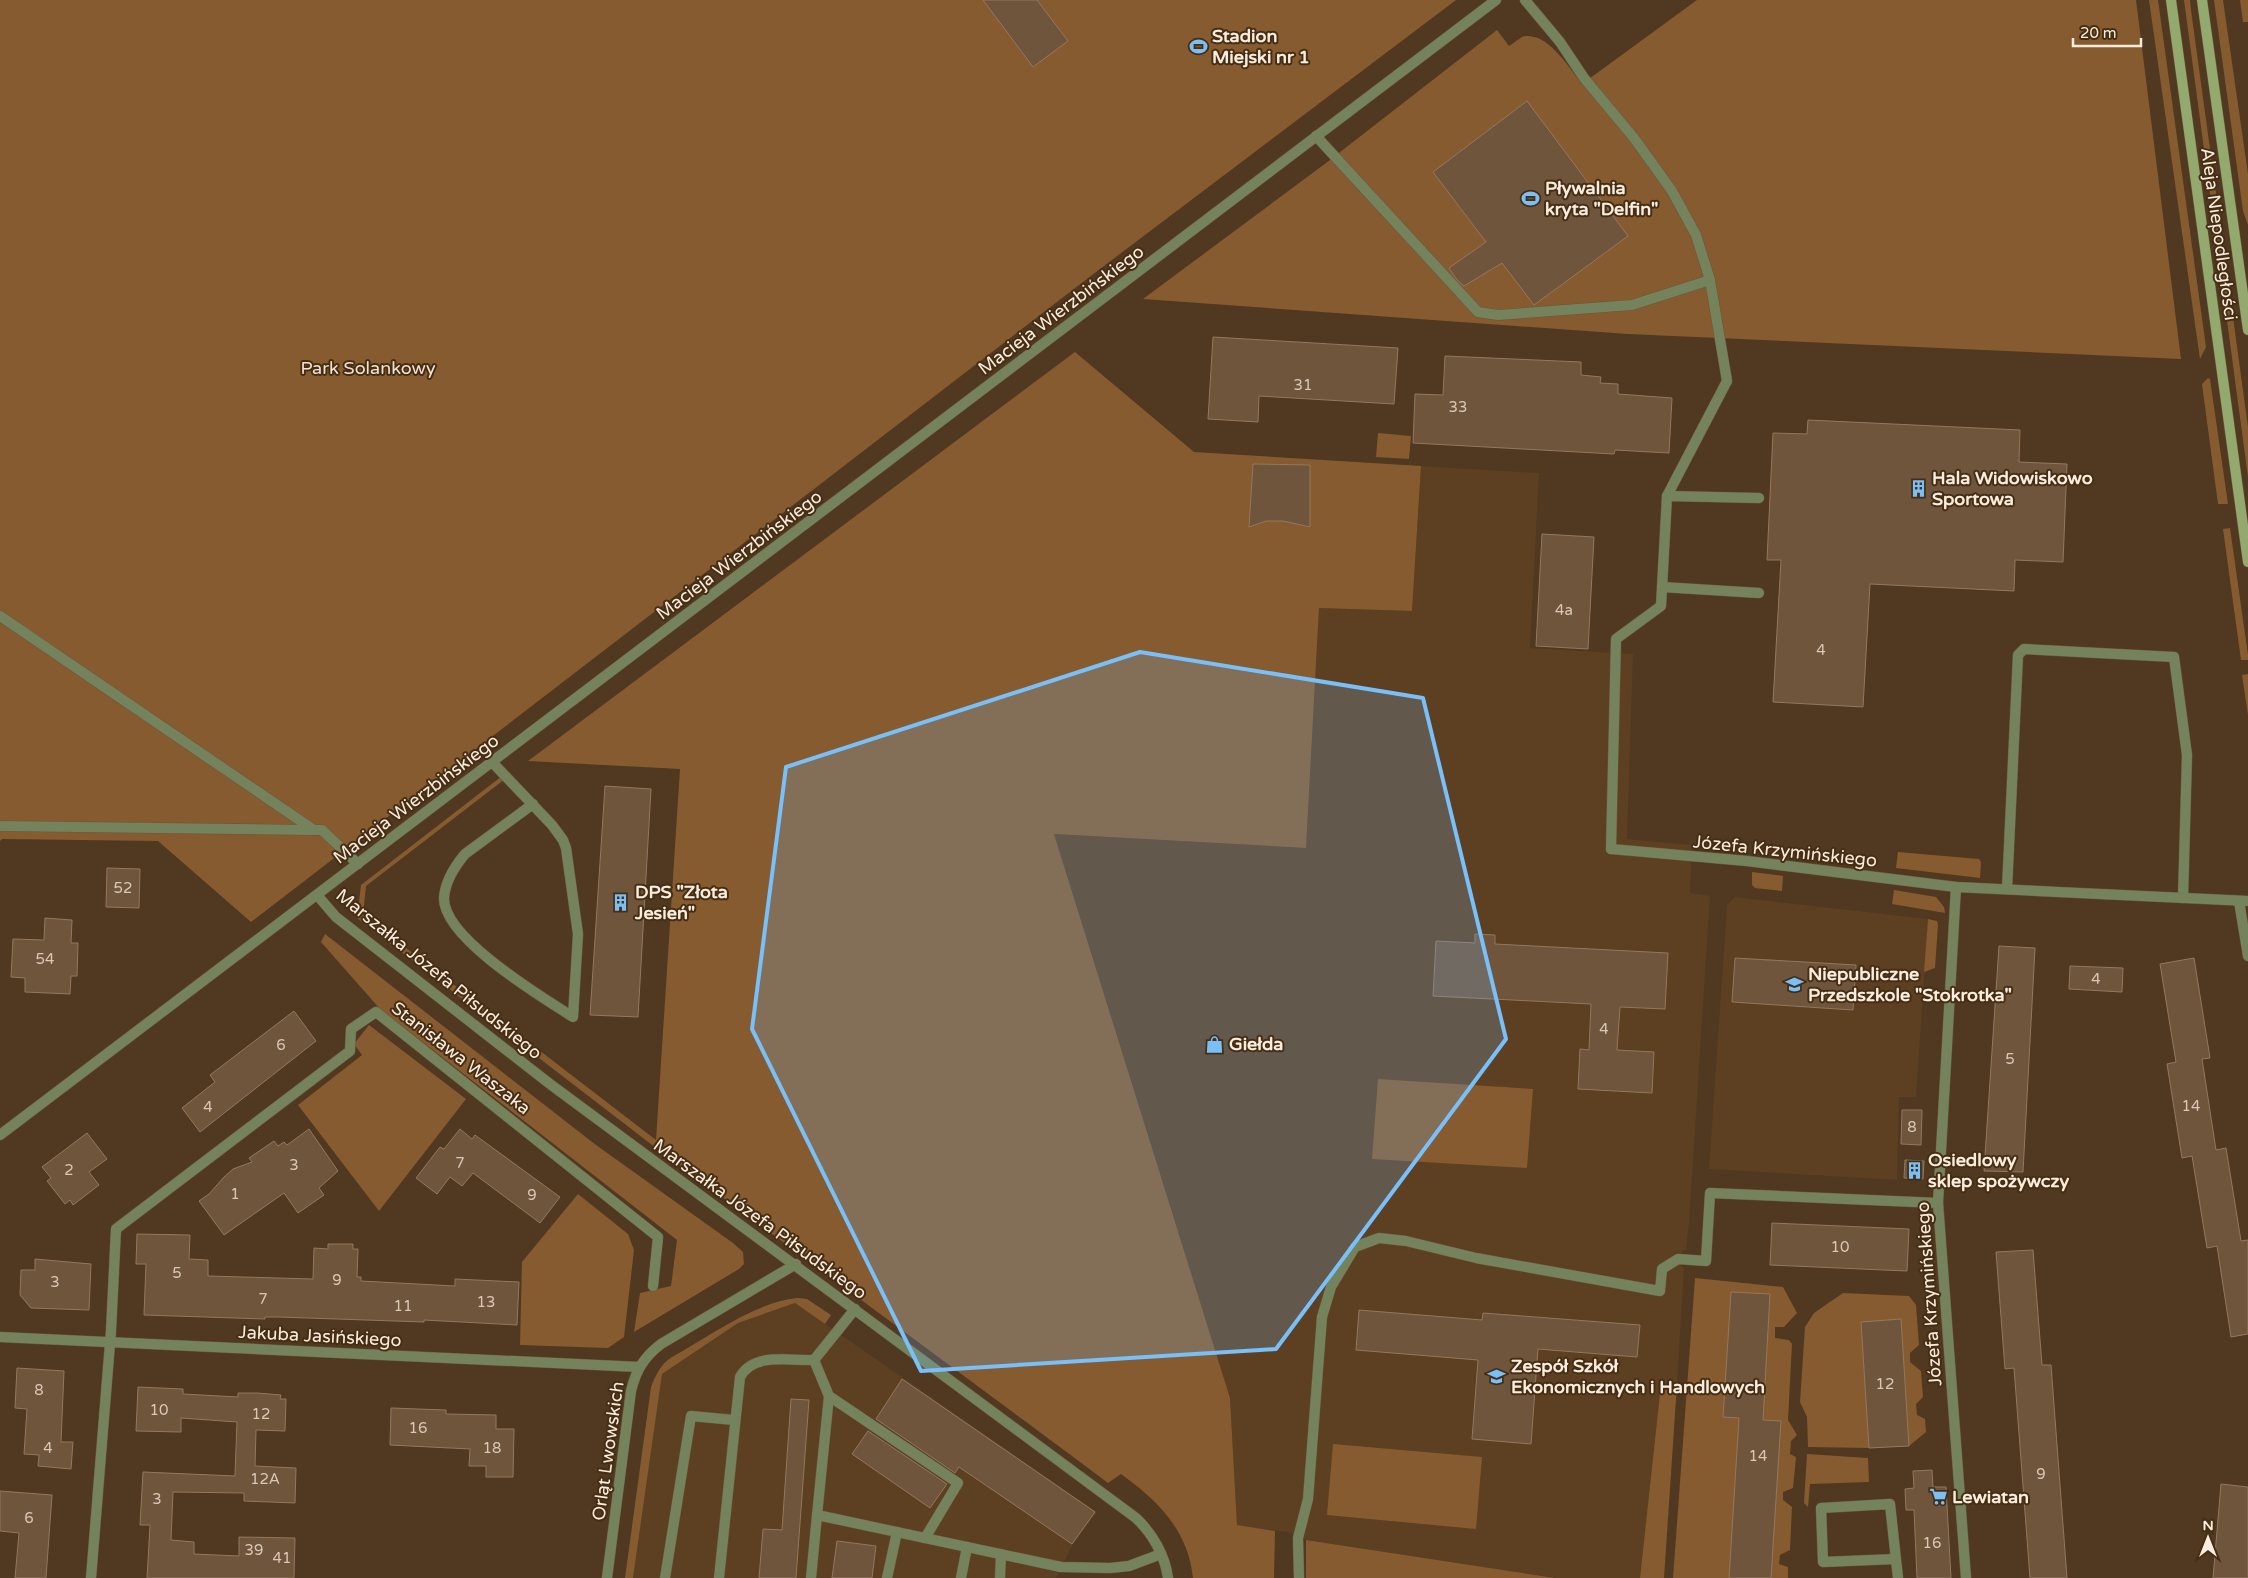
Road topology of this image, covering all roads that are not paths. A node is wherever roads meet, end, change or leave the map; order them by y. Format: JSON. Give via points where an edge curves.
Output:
{"nodes":[{"id":1,"x":1496,"y":0,"type":"edge"},
{"id":2,"x":1525,"y":0,"type":"edge"},
{"id":3,"x":2171,"y":0,"type":"edge"},
{"id":4,"x":2202,"y":0,"type":"edge"},
{"id":5,"x":1316,"y":136,"type":"junction"},
{"id":6,"x":1710,"y":280,"type":"junction"},
{"id":7,"x":2248,"y":330,"type":"edge"},
{"id":8,"x":1667,"y":496,"type":"junction"},
{"id":9,"x":1758,"y":498,"type":"dead end"},
{"id":10,"x":2248,"y":562,"type":"edge"},
{"id":11,"x":1662,"y":587,"type":"junction"},
{"id":12,"x":1759,"y":593,"type":"dead end"},
{"id":13,"x":0,"y":616,"type":"edge"},
{"id":14,"x":492,"y":762,"type":"junction"},
{"id":15,"x":533,"y":804,"type":"junction"},
{"id":16,"x":0,"y":826,"type":"edge"},
{"id":17,"x":314,"y":830,"type":"junction"},
{"id":18,"x":358,"y":864,"type":"junction"},
{"id":19,"x":1956,"y":887,"type":"junction"},
{"id":20,"x":2007,"y":889,"type":"junction"},
{"id":21,"x":317,"y":895,"type":"junction"},
{"id":22,"x":2184,"y":898,"type":"junction"},
{"id":23,"x":2244,"y":901,"type":"edge"},
{"id":24,"x":2248,"y":956,"type":"edge"},
{"id":25,"x":0,"y":1135,"type":"edge"},
{"id":26,"x":1938,"y":1203,"type":"junction"},
{"id":27,"x":796,"y":1264,"type":"junction"},
{"id":28,"x":653,"y":1286,"type":"dead end"},
{"id":29,"x":855,"y":1309,"type":"junction"},
{"id":30,"x":0,"y":1337,"type":"edge"},
{"id":31,"x":110,"y":1342,"type":"junction"},
{"id":32,"x":814,"y":1360,"type":"junction"},
{"id":33,"x":639,"y":1367,"type":"junction"},
{"id":34,"x":829,"y":1396,"type":"junction"},
{"id":35,"x":734,"y":1420,"type":"junction"},
{"id":36,"x":817,"y":1515,"type":"junction"},
{"id":37,"x":897,"y":1532,"type":"junction"},
{"id":38,"x":925,"y":1538,"type":"junction"},
{"id":39,"x":967,"y":1547,"type":"junction"},
{"id":40,"x":1001,"y":1554,"type":"junction"},
{"id":41,"x":1161,"y":1554,"type":"junction"},
{"id":42,"x":1896,"y":1560,"type":"junction"},
{"id":43,"x":91,"y":1578,"type":"edge"},
{"id":44,"x":607,"y":1578,"type":"edge"},
{"id":45,"x":665,"y":1578,"type":"edge"},
{"id":46,"x":719,"y":1578,"type":"edge"},
{"id":47,"x":812,"y":1578,"type":"edge"},
{"id":48,"x":887,"y":1578,"type":"edge"},
{"id":49,"x":961,"y":1578,"type":"edge"},
{"id":50,"x":1000,"y":1578,"type":"edge"},
{"id":51,"x":1168,"y":1578,"type":"edge"},
{"id":52,"x":1299,"y":1578,"type":"edge"},
{"id":53,"x":1898,"y":1578,"type":"edge"},
{"id":54,"x":1966,"y":1578,"type":"edge"}],
"edges":[{"from":1,"to":5,"type":"street","name":"Macieja Wierzbińskiego"},
{"from":2,"to":6,"type":"street","via":[[1634,138],[1672,192],[1696,235]]},
{"from":3,"to":10,"type":"street","name":"Aleja Niepodległości"},
{"from":4,"to":7,"type":"street","name":"Aleja Niepodległości"},
{"from":5,"to":6,"type":"street","via":[[1478,312],[1498,315],[1632,305]]},
{"from":5,"to":14,"type":"street","name":"Macieja Wierzbińskiego"},
{"from":6,"to":8,"type":"street","via":[[1726,381]]},
{"from":8,"to":9,"type":"street"},
{"from":8,"to":11,"type":"street"},
{"from":11,"to":12,"type":"street"},
{"from":11,"to":19,"type":"street","name":"Józefa Krzymińskiego","via":[[1661,606],[1616,639],[1611,849],[1747,861]]},
{"from":13,"to":17,"type":"street"},
{"from":14,"to":15,"type":"street"},
{"from":14,"to":18,"type":"street","name":"Macieja Wierzbińskiego"},
{"from":15,"to":15,"type":"street","via":[[558,832],[566,848],[578,934],[573,1017],[528,988],[468,942],[450,918],[445,905],[444,898],[456,864]]},
{"from":16,"to":17,"type":"street"},
{"from":17,"to":18,"type":"street","via":[[322,830]]},
{"from":18,"to":21,"type":"street","name":"Macieja Wierzbińskiego"},
{"from":19,"to":20,"type":"street","name":"Józefa Krzymińskiego"},
{"from":19,"to":26,"type":"street","name":"Józefa Krzymińskiego"},
{"from":20,"to":22,"type":"street","name":"Józefa Krzymińskiego"},
{"from":20,"to":22,"type":"street","via":[[2018,655],[2024,649],[2174,656],[2187,755]]},
{"from":21,"to":25,"type":"street","name":"Macieja Wierzbińskiego"},
{"from":21,"to":27,"type":"street","name":"Marszałka Józefa Piłsudskiego","via":[[344,923],[550,1084]]},
{"from":22,"to":23,"type":"street","name":"Józefa Krzymińskiego"},
{"from":23,"to":24,"type":"street"},
{"from":26,"to":52,"type":"street","via":[[1710,1193],[1706,1261],[1678,1259],[1662,1269],[1660,1291],[1476,1258],[1406,1241],[1379,1238],[1355,1248],[1331,1287],[1322,1317],[1308,1499],[1298,1538]]},
{"from":26,"to":54,"type":"street","name":"Józefa Krzymińskiego"},
{"from":27,"to":29,"type":"street","name":"Marszałka Józefa Piłsudskiego"},
{"from":27,"to":33,"type":"street","name":"Orląt Lwowskich","via":[[651,1351]]},
{"from":28,"to":31,"type":"street","name":"Stanisława Waszaka","via":[[658,1237],[376,1012],[351,1029],[350,1051],[116,1229]]},
{"from":29,"to":32,"type":"street"},
{"from":29,"to":41,"type":"street","name":"Marszałka Józefa Piłsudskiego","via":[[1136,1518],[1148,1530]]},
{"from":30,"to":31,"type":"street","name":"Jakuba Jasińskiego"},
{"from":31,"to":33,"type":"street","name":"Jakuba Jasińskiego"},
{"from":31,"to":43,"type":"street"},
{"from":32,"to":34,"type":"street"},
{"from":32,"to":35,"type":"street","via":[[769,1360],[750,1365],[740,1378]]},
{"from":33,"to":44,"type":"street","name":"Orląt Lwowskich","via":[[631,1391]]},
{"from":34,"to":36,"type":"street"},
{"from":34,"to":38,"type":"street","via":[[958,1483]]},
{"from":35,"to":45,"type":"street","via":[[691,1416]]},
{"from":35,"to":46,"type":"street"},
{"from":36,"to":37,"type":"street"},
{"from":36,"to":47,"type":"street"},
{"from":37,"to":38,"type":"street"},
{"from":37,"to":48,"type":"street"},
{"from":38,"to":39,"type":"street"},
{"from":39,"to":40,"type":"street"},
{"from":39,"to":49,"type":"street"},
{"from":40,"to":41,"type":"street","via":[[1061,1567],[1102,1569],[1129,1566]]},
{"from":40,"to":50,"type":"street"},
{"from":41,"to":51,"type":"street","name":"Marszałka Józefa Piłsudskiego"},
{"from":42,"to":42,"type":"street","via":[[1890,1504],[1821,1508],[1823,1562]]},
{"from":42,"to":53,"type":"street"}]}
